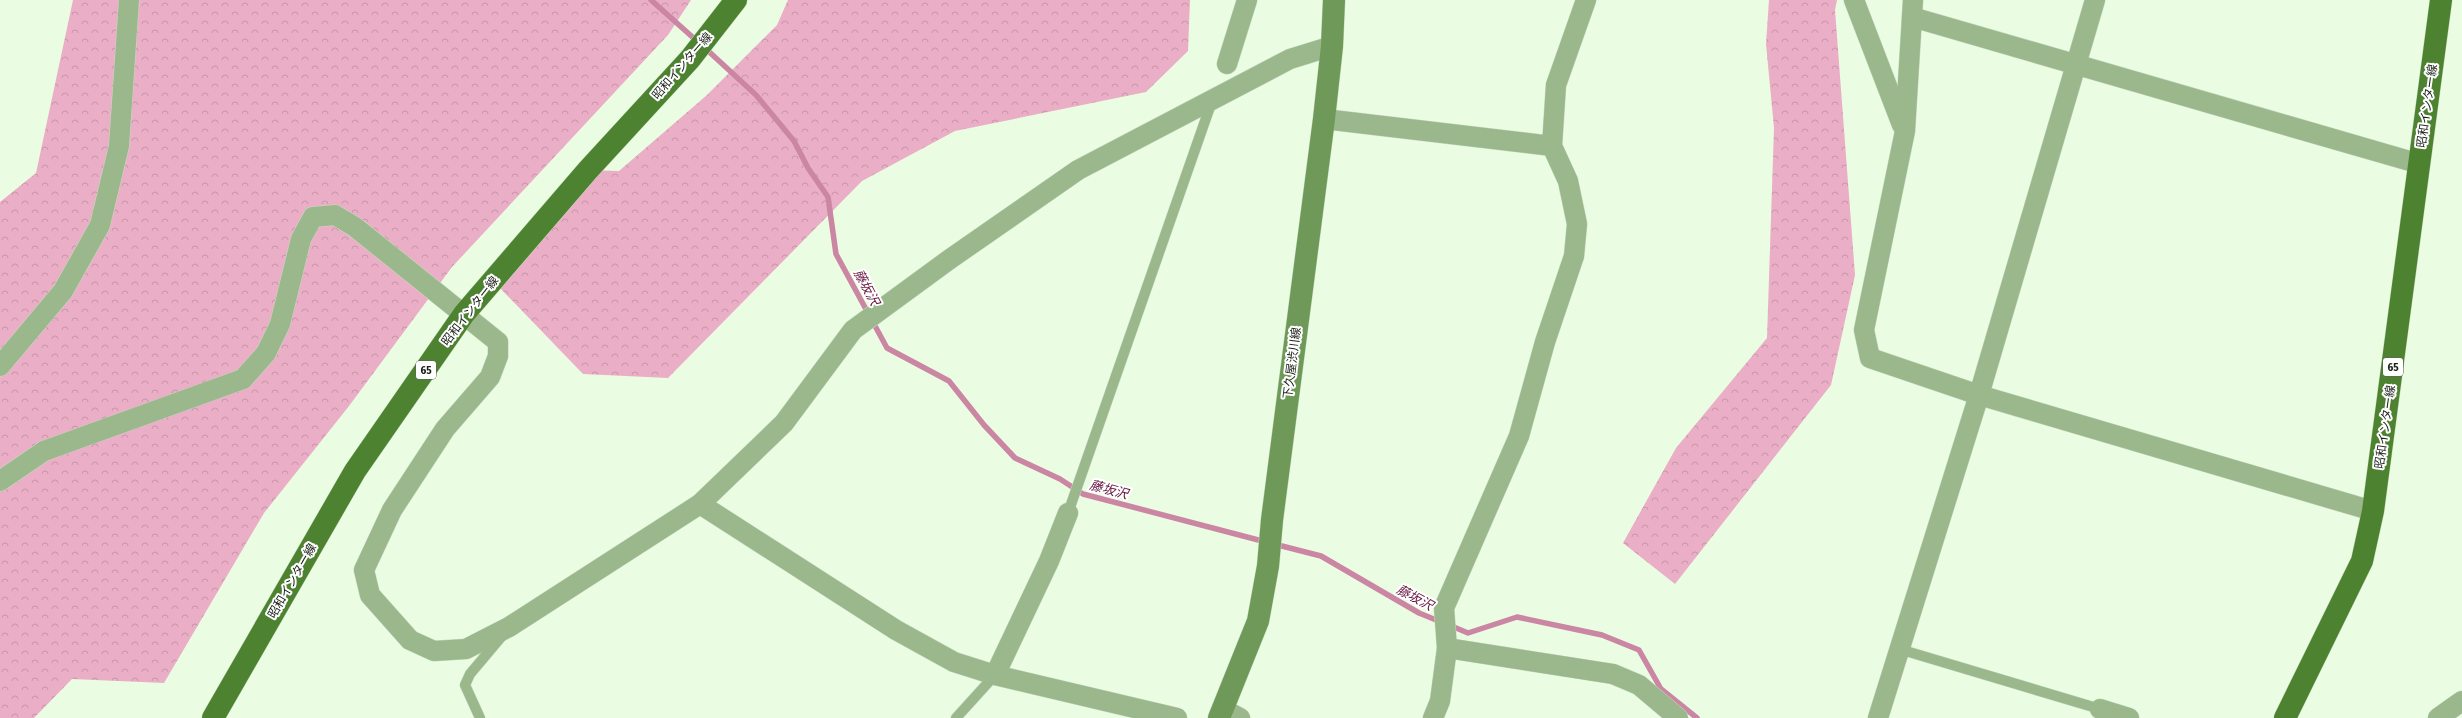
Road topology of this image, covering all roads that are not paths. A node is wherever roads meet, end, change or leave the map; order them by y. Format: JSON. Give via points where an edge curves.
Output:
{"nodes":[{"id":1,"x":128,"y":0,"type":"edge"},
{"id":2,"x":736,"y":0,"type":"edge"},
{"id":3,"x":1247,"y":0,"type":"edge"},
{"id":4,"x":1334,"y":0,"type":"edge"},
{"id":5,"x":1586,"y":0,"type":"edge"},
{"id":6,"x":1854,"y":0,"type":"edge"},
{"id":7,"x":2095,"y":0,"type":"edge"},
{"id":8,"x":2441,"y":0,"type":"edge"},
{"id":9,"x":1912,"y":8,"type":"edge"},
{"id":10,"x":1332,"y":46,"type":"junction"},
{"id":11,"x":1227,"y":64,"type":"dead end"},
{"id":12,"x":2077,"y":65,"type":"junction"},
{"id":13,"x":1213,"y":100,"type":"junction"},
{"id":14,"x":1324,"y":119,"type":"junction"},
{"id":15,"x":1905,"y":131,"type":"junction"},
{"id":16,"x":1552,"y":146,"type":"junction"},
{"id":17,"x":2420,"y":164,"type":"junction"},
{"id":18,"x":464,"y":314,"type":"junction"},
{"id":19,"x":0,"y":366,"type":"edge"},
{"id":20,"x":1979,"y":395,"type":"junction"},
{"id":21,"x":0,"y":481,"type":"edge"},
{"id":22,"x":700,"y":504,"type":"junction"},
{"id":23,"x":2373,"y":511,"type":"junction"},
{"id":24,"x":1068,"y":513,"type":"joint"},
{"id":25,"x":509,"y":627,"type":"junction"},
{"id":26,"x":1446,"y":648,"type":"junction"},
{"id":27,"x":1899,"y":649,"type":"junction"},
{"id":28,"x":995,"y":675,"type":"junction"},
{"id":29,"x":2462,"y":701,"type":"edge"},
{"id":30,"x":2100,"y":709,"type":"joint"},
{"id":31,"x":1227,"y":715,"type":"edge"},
{"id":32,"x":213,"y":718,"type":"edge"},
{"id":33,"x":480,"y":718,"type":"edge"},
{"id":34,"x":956,"y":718,"type":"edge"},
{"id":35,"x":1177,"y":718,"type":"edge"},
{"id":36,"x":1434,"y":718,"type":"edge"},
{"id":37,"x":1678,"y":718,"type":"edge"},
{"id":38,"x":1878,"y":718,"type":"edge"},
{"id":39,"x":2129,"y":718,"type":"edge"},
{"id":40,"x":2285,"y":718,"type":"edge"},
{"id":41,"x":2438,"y":718,"type":"edge"}],
"edges":[{"from":1,"to":19,"type":"street","via":[[119,146],[100,225],[63,291]]},
{"from":2,"to":18,"type":"main road","name":"昭和インター線","number":"65","via":[[690,59],[588,170]]},
{"from":3,"to":11,"type":"street"},
{"from":4,"to":10,"type":"main road","name":"下久屋渋川線"},
{"from":5,"to":16,"type":"street","via":[[1556,85]]},
{"from":6,"to":15,"type":"street"},
{"from":7,"to":12,"type":"street"},
{"from":8,"to":17,"type":"main road","name":"昭和インター線","number":"65"},
{"from":9,"to":12,"type":"street"},
{"from":9,"to":15,"type":"street"},
{"from":10,"to":13,"type":"street","via":[[1290,59]]},
{"from":10,"to":14,"type":"main road","name":"下久屋渋川線"},
{"from":12,"to":17,"type":"street"},
{"from":12,"to":20,"type":"street"},
{"from":13,"to":22,"type":"street","via":[[1078,170],[853,330],[784,423]]},
{"from":13,"to":24,"type":"lane"},
{"from":14,"to":16,"type":"street"},
{"from":14,"to":31,"type":"main road","name":"下久屋渋川線","via":[[1268,566],[1258,621]]},
{"from":15,"to":20,"type":"street","via":[[1864,330],[1870,358]]},
{"from":16,"to":26,"type":"street","via":[[1568,181],[1577,224],[1574,256],[1545,342],[1519,436],[1444,608]]},
{"from":17,"to":23,"type":"main road","name":"昭和インター線","number":"65"},
{"from":18,"to":21,"type":"street","via":[[355,227],[335,216],[313,217],[301,239],[280,324],[266,352],[243,379],[44,451]]},
{"from":18,"to":25,"type":"street","via":[[498,342],[498,356],[490,377],[445,429],[392,510],[364,570],[370,595],[410,640],[434,651],[466,649]]},
{"from":18,"to":32,"type":"main road","name":"昭和インター線","number":"65","via":[[355,471]]},
{"from":20,"to":23,"type":"street"},
{"from":20,"to":27,"type":"street"},
{"from":22,"to":25,"type":"street"},
{"from":22,"to":28,"type":"street","via":[[896,630],[954,662]]},
{"from":23,"to":40,"type":"main road","name":"昭和インター線","number":"65","via":[[2362,561]]},
{"from":24,"to":28,"type":"street","via":[[1049,561]]},
{"from":25,"to":33,"type":"lane","via":[[470,674],[465,685]]},
{"from":26,"to":36,"type":"street","via":[[1440,701]]},
{"from":26,"to":37,"type":"street","via":[[1613,674],[1639,685]]},
{"from":27,"to":30,"type":"lane"},
{"from":27,"to":38,"type":"street"},
{"from":28,"to":34,"type":"lane"},
{"from":28,"to":35,"type":"street"},
{"from":29,"to":41,"type":"street"},
{"from":30,"to":39,"type":"street"}]}
